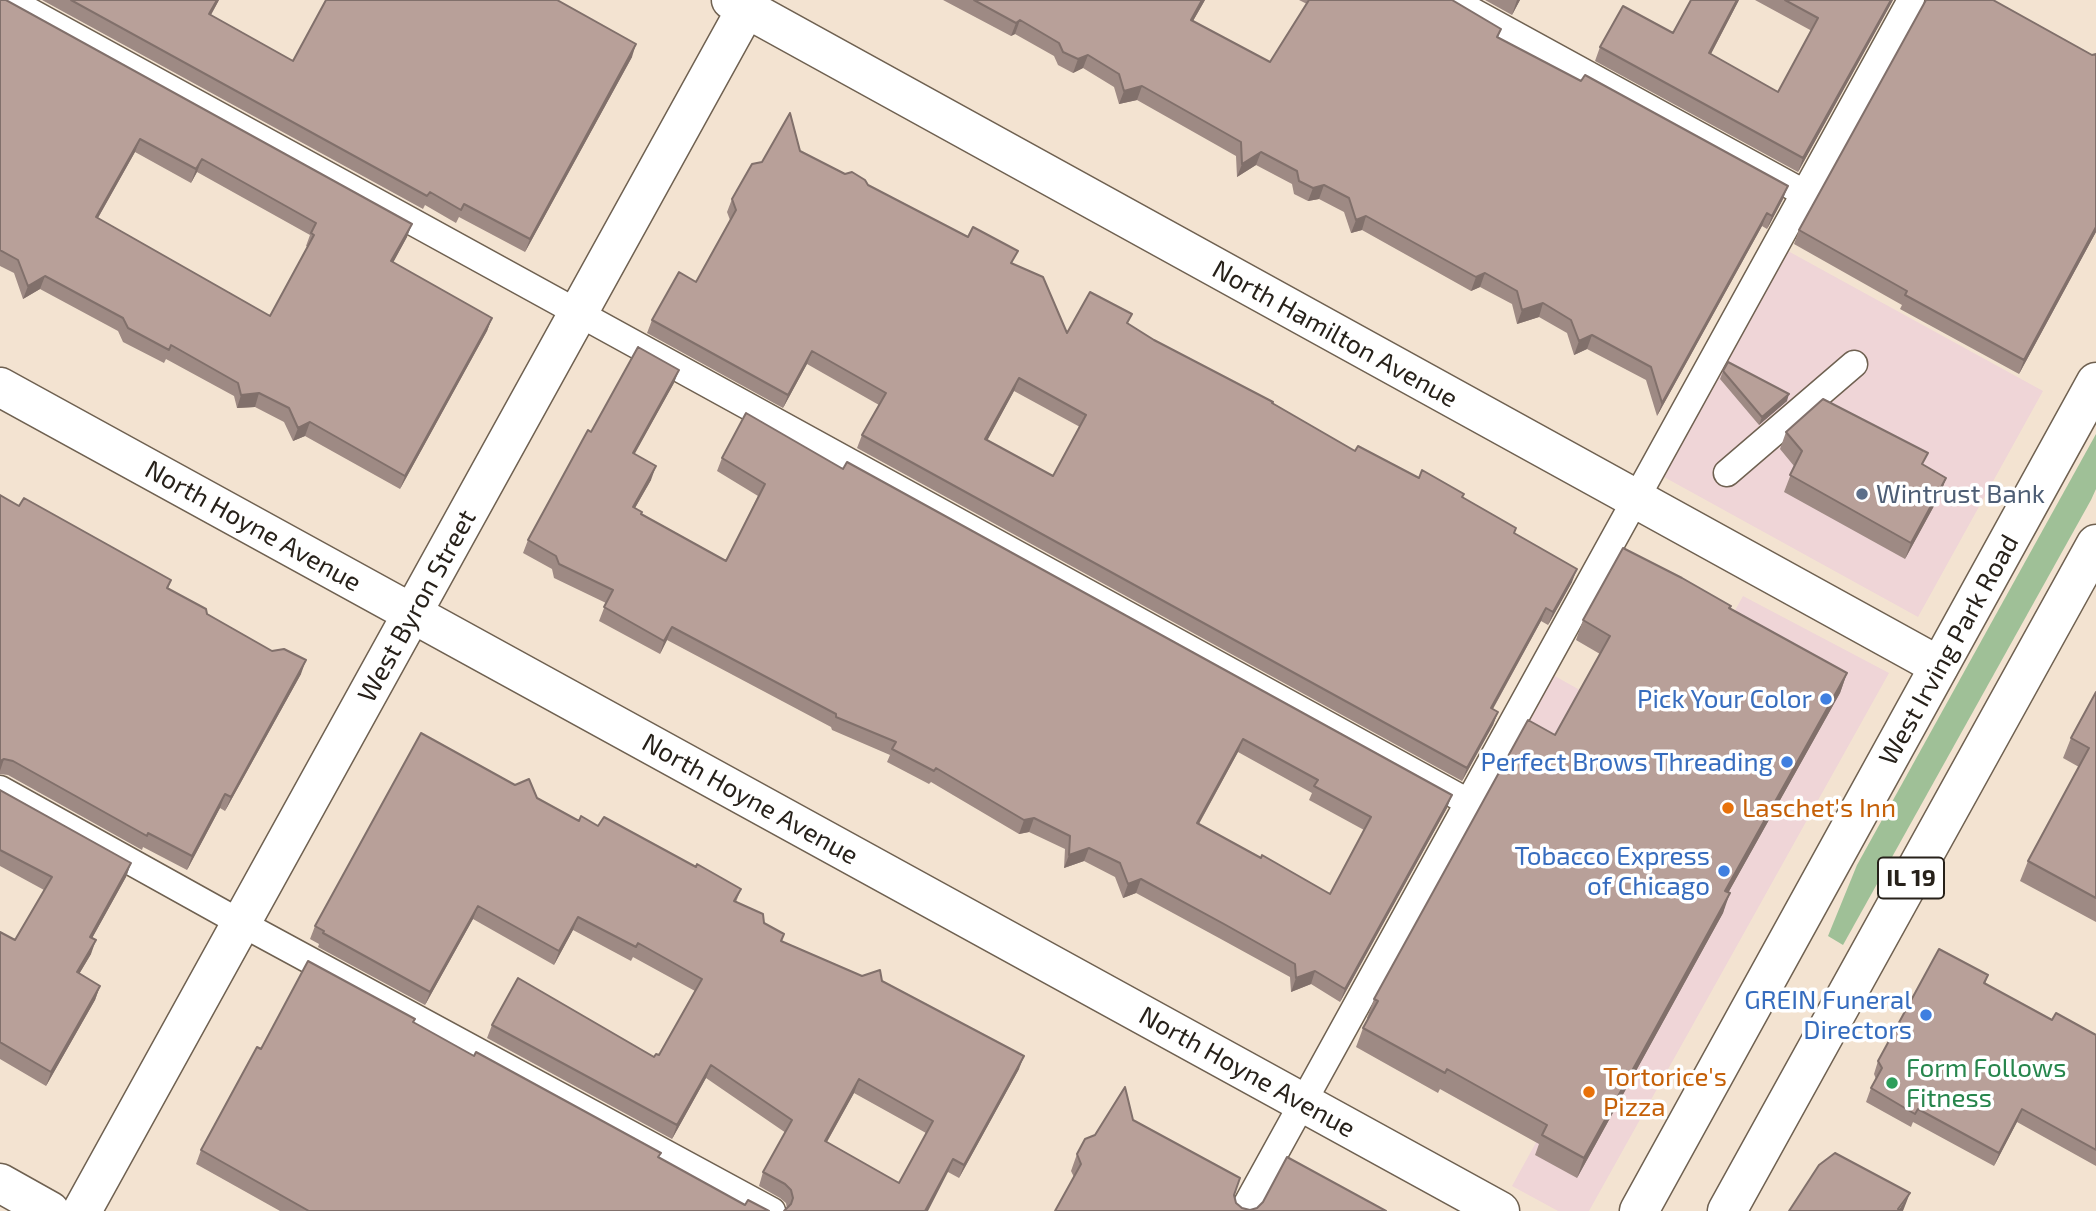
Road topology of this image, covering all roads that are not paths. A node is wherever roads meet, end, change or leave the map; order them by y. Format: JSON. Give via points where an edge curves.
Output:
{"nodes":[{"id":1,"x":9,"y":0,"type":"edge"},
{"id":2,"x":1452,"y":0,"type":"edge"},
{"id":3,"x":1911,"y":0,"type":"edge"},
{"id":4,"x":743,"y":3,"type":"edge"},
{"id":5,"x":1804,"y":193,"type":"junction"},
{"id":6,"x":578,"y":314,"type":"junction"},
{"id":7,"x":1854,"y":364,"type":"dead end"},
{"id":8,"x":2096,"y":382,"type":"edge"},
{"id":9,"x":0,"y":387,"type":"edge"},
{"id":10,"x":1727,"y":473,"type":"dead end"},
{"id":11,"x":1635,"y":500,"type":"junction"},
{"id":12,"x":2096,"y":544,"type":"edge"},
{"id":13,"x":412,"y":614,"type":"junction"},
{"id":14,"x":1940,"y":666,"type":"junction"},
{"id":15,"x":0,"y":789,"type":"edge"},
{"id":16,"x":1468,"y":802,"type":"junction"},
{"id":17,"x":241,"y":923,"type":"junction"},
{"id":18,"x":1302,"y":1103,"type":"junction"},
{"id":19,"x":0,"y":1184,"type":"edge"},
{"id":20,"x":50,"y":1211,"type":"edge"},
{"id":21,"x":82,"y":1211,"type":"edge"},
{"id":22,"x":772,"y":1211,"type":"edge"},
{"id":23,"x":1243,"y":1211,"type":"edge"},
{"id":24,"x":1500,"y":1211,"type":"edge"},
{"id":25,"x":1639,"y":1211,"type":"edge"},
{"id":26,"x":1727,"y":1211,"type":"edge"}],
"edges":[{"from":1,"to":6,"type":"lane"},
{"from":2,"to":5,"type":"lane"},
{"from":3,"to":5,"type":"lane"},
{"from":4,"to":6,"type":"street","name":"West Byron Street"},
{"from":4,"to":11,"type":"street","name":"North Hamilton Avenue"},
{"from":5,"to":11,"type":"lane"},
{"from":6,"to":13,"type":"street","name":"West Byron Street"},
{"from":6,"to":16,"type":"lane"},
{"from":7,"to":10,"type":"lane"},
{"from":8,"to":14,"type":"street","name":"West Irving Park Road","number":"IL 19"},
{"from":9,"to":13,"type":"street","name":"North Hoyne Avenue"},
{"from":11,"to":14,"type":"street","name":"North Hamilton Avenue"},
{"from":11,"to":16,"type":"lane"},
{"from":12,"to":26,"type":"street","number":"IL 19"},
{"from":13,"to":17,"type":"street","name":"West Byron Street"},
{"from":13,"to":18,"type":"street","name":"North Hoyne Avenue"},
{"from":14,"to":25,"type":"street","name":"West Irving Park Road","number":"IL 19"},
{"from":15,"to":17,"type":"lane"},
{"from":16,"to":18,"type":"lane"},
{"from":17,"to":21,"type":"street","name":"West Byron Street"},
{"from":17,"to":22,"type":"lane"},
{"from":18,"to":23,"type":"lane"},
{"from":18,"to":24,"type":"street","name":"North Hoyne Avenue"},
{"from":19,"to":20,"type":"street"}]}
